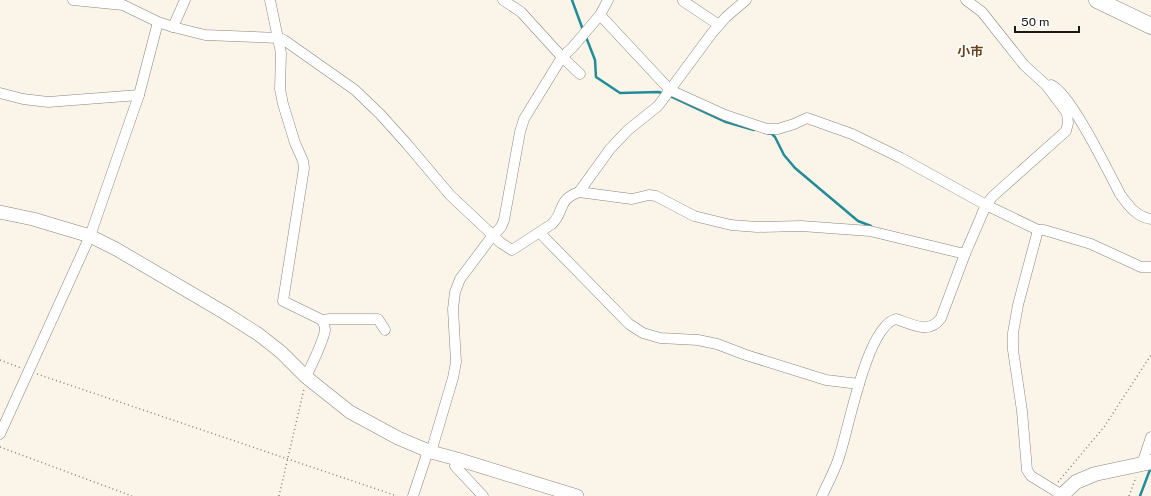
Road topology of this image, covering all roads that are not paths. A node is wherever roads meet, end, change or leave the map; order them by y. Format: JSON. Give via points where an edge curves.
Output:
{"nodes":[{"id":1,"x":73,"y":0,"type":"edge"},
{"id":2,"x":185,"y":0,"type":"edge"},
{"id":3,"x":270,"y":0,"type":"edge"},
{"id":4,"x":503,"y":0,"type":"edge"},
{"id":5,"x":608,"y":0,"type":"edge"},
{"id":6,"x":746,"y":0,"type":"edge"},
{"id":7,"x":966,"y":0,"type":"edge"},
{"id":8,"x":1097,"y":0,"type":"edge"},
{"id":9,"x":683,"y":1,"type":"edge"},
{"id":10,"x":600,"y":15,"type":"junction"},
{"id":11,"x":158,"y":22,"type":"junction"},
{"id":12,"x":719,"y":25,"type":"junction"},
{"id":13,"x":1151,"y":26,"type":"edge"},
{"id":14,"x":173,"y":28,"type":"junction"},
{"id":15,"x":279,"y":38,"type":"junction"},
{"id":16,"x":562,"y":57,"type":"junction"},
{"id":17,"x":580,"y":74,"type":"dead end"},
{"id":18,"x":1046,"y":85,"type":"junction"},
{"id":19,"x":670,"y":90,"type":"junction"},
{"id":20,"x":0,"y":92,"type":"edge"},
{"id":21,"x":139,"y":95,"type":"junction"},
{"id":22,"x":579,"y":192,"type":"junction"},
{"id":23,"x":986,"y":205,"type":"junction"},
{"id":24,"x":0,"y":212,"type":"edge"},
{"id":25,"x":1151,"y":219,"type":"edge"},
{"id":26,"x":1038,"y":230,"type":"junction"},
{"id":27,"x":540,"y":233,"type":"junction"},
{"id":28,"x":90,"y":236,"type":"junction"},
{"id":29,"x":493,"y":236,"type":"junction"},
{"id":30,"x":965,"y":254,"type":"junction"},
{"id":31,"x":1151,"y":267,"type":"edge"},
{"id":32,"x":322,"y":320,"type":"junction"},
{"id":33,"x":385,"y":330,"type":"dead end"},
{"id":34,"x":306,"y":377,"type":"junction"},
{"id":35,"x":859,"y":384,"type":"junction"},
{"id":36,"x":0,"y":434,"type":"edge"},
{"id":37,"x":1151,"y":437,"type":"edge"},
{"id":38,"x":429,"y":451,"type":"junction"},
{"id":39,"x":457,"y":459,"type":"junction"},
{"id":40,"x":1146,"y":463,"type":"edge"},
{"id":41,"x":1058,"y":494,"type":"edge"},
{"id":42,"x":413,"y":496,"type":"edge"},
{"id":43,"x":483,"y":496,"type":"edge"},
{"id":44,"x":577,"y":496,"type":"edge"},
{"id":45,"x":822,"y":496,"type":"edge"}],
"edges":[{"from":1,"to":11,"type":"street","via":[[123,5]]},
{"from":2,"to":14,"type":"street"},
{"from":3,"to":15,"type":"street"},
{"from":4,"to":16,"type":"street","via":[[522,12]]},
{"from":5,"to":10,"type":"street"},
{"from":6,"to":12,"type":"street"},
{"from":7,"to":18,"type":"street","via":[[982,12],[1024,65]]},
{"from":8,"to":13,"type":"main road"},
{"from":9,"to":12,"type":"street"},
{"from":10,"to":16,"type":"street"},
{"from":10,"to":19,"type":"street"},
{"from":11,"to":14,"type":"street"},
{"from":11,"to":21,"type":"street"},
{"from":12,"to":19,"type":"street"},
{"from":14,"to":15,"type":"street","via":[[205,35]]},
{"from":15,"to":29,"type":"street","via":[[355,90],[380,114],[450,195]]},
{"from":15,"to":32,"type":"street","via":[[280,89],[304,168],[283,301]]},
{"from":16,"to":17,"type":"street"},
{"from":16,"to":29,"type":"street","via":[[524,119],[504,220],[501,228]]},
{"from":18,"to":23,"type":"street","via":[[1067,113],[1066,131]]},
{"from":18,"to":25,"type":"street","via":[[1058,89],[1077,115],[1126,203],[1139,215]]},
{"from":19,"to":22,"type":"street","via":[[658,106],[628,130],[610,149]]},
{"from":19,"to":23,"type":"street","via":[[724,115],[767,128],[778,129],[807,118],[844,131],[902,158]]},
{"from":20,"to":21,"type":"street","via":[[23,99],[48,102]]},
{"from":21,"to":28,"type":"street"},
{"from":22,"to":27,"type":"street","via":[[564,200],[557,219]]},
{"from":22,"to":30,"type":"street","via":[[632,199],[656,196],[694,216],[731,226],[801,226],[870,231]]},
{"from":23,"to":26,"type":"street"},
{"from":23,"to":30,"type":"street"},
{"from":24,"to":28,"type":"street"},
{"from":26,"to":31,"type":"street","via":[[1091,244],[1141,267]]},
{"from":26,"to":41,"type":"street","via":[[1018,305],[1013,350],[1027,470],[1030,476]]},
{"from":27,"to":29,"type":"street","via":[[512,250]]},
{"from":27,"to":35,"type":"street","via":[[629,324],[643,333],[660,338],[717,344],[826,380]]},
{"from":28,"to":34,"type":"street","via":[[245,326],[281,352]]},
{"from":28,"to":36,"type":"street"},
{"from":29,"to":38,"type":"street","via":[[460,279],[455,292],[456,362]]},
{"from":30,"to":35,"type":"street","via":[[938,323],[926,328],[896,319],[890,320],[876,338]]},
{"from":32,"to":33,"type":"street","via":[[378,319]]},
{"from":32,"to":34,"type":"street","via":[[325,331]]},
{"from":34,"to":38,"type":"street","via":[[350,412],[398,438]]},
{"from":35,"to":45,"type":"street","via":[[840,455]]},
{"from":37,"to":40,"type":"street"},
{"from":38,"to":39,"type":"street"},
{"from":38,"to":42,"type":"street"},
{"from":39,"to":43,"type":"street","via":[[455,466]]},
{"from":39,"to":44,"type":"street"},
{"from":40,"to":41,"type":"main road","via":[[1095,474]]}]}
